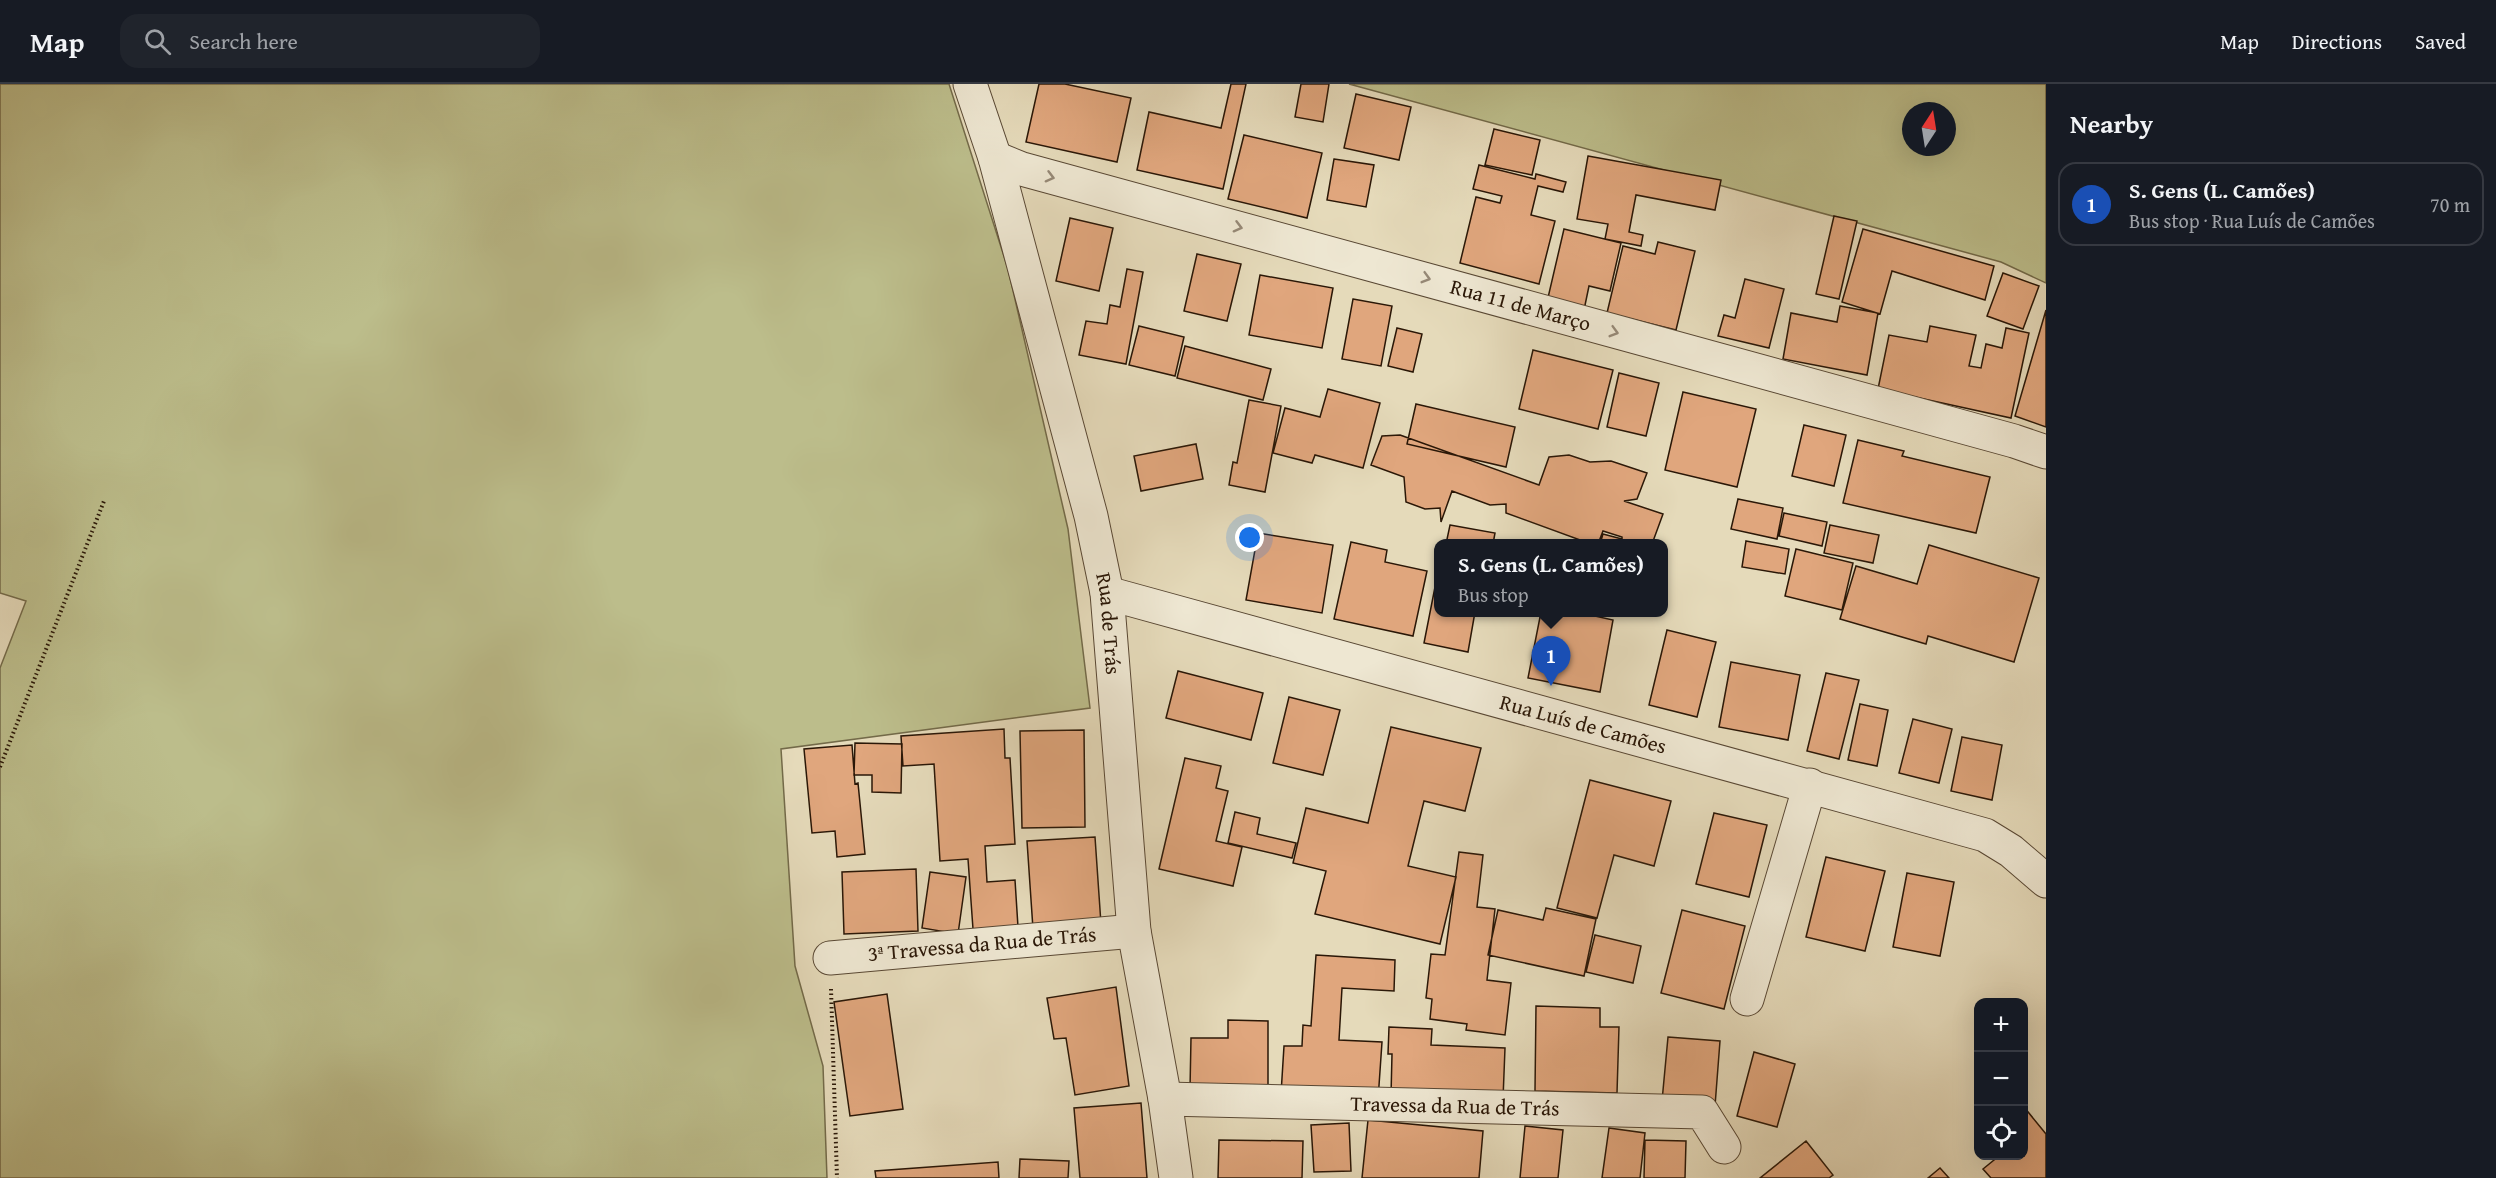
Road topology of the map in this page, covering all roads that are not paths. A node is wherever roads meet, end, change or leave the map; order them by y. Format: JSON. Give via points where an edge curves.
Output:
{"nodes":[{"id":1,"x":970,"y":84,"type":"edge"},
{"id":2,"x":995,"y":158,"type":"junction"},
{"id":3,"x":2046,"y":452,"type":"edge"},
{"id":4,"x":1107,"y":593,"type":"junction"},
{"id":5,"x":1809,"y":785,"type":"junction"},
{"id":6,"x":2046,"y":881,"type":"edge"},
{"id":7,"x":1134,"y":931,"type":"junction"},
{"id":8,"x":830,"y":958,"type":"road end"},
{"id":9,"x":1747,"y":999,"type":"dead end"},
{"id":10,"x":1165,"y":1099,"type":"junction"},
{"id":11,"x":1724,"y":1148,"type":"dead end"},
{"id":12,"x":1176,"y":1178,"type":"edge"}],
"edges":[{"from":1,"to":2,"type":"street","name":"Rua de Trás"},
{"from":2,"to":3,"type":"street","name":"Rua 11 de Março","one_way":true,"via":[[1022,169],[1368,261]]},
{"from":2,"to":4,"type":"street","name":"Rua de Trás","via":[[1091,516]]},
{"from":4,"to":5,"type":"street","name":"Rua Luís de Camões"},
{"from":4,"to":7,"type":"street","name":"Rua de Trás"},
{"from":5,"to":6,"type":"street","name":"Rua Luís de Camões","via":[[1985,835]]},
{"from":5,"to":9,"type":"street"},
{"from":7,"to":8,"type":"street","name":"3ª Travessa da Rua de Trás"},
{"from":7,"to":10,"type":"street","name":"Rua de Trás"},
{"from":10,"to":11,"type":"street","name":"Travessa da Rua de Trás","via":[[1702,1112]]},
{"from":10,"to":12,"type":"street","name":"Rua de Trás"}]}
